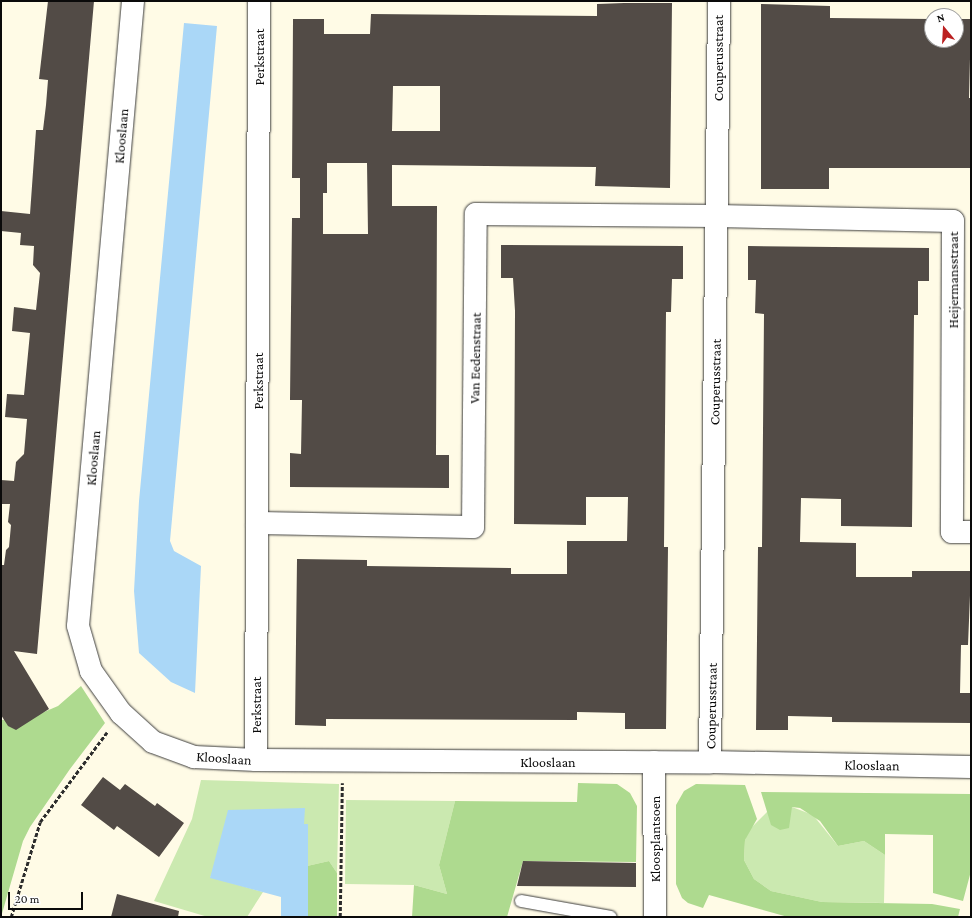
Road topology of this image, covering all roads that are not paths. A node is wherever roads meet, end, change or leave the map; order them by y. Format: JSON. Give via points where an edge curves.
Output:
{"nodes":[{"id":1,"x":133,"y":1,"type":"edge"},
{"id":2,"x":259,"y":1,"type":"edge"},
{"id":3,"x":719,"y":1,"type":"edge"},
{"id":4,"x":717,"y":216,"type":"junction"},
{"id":5,"x":257,"y":523,"type":"junction"},
{"id":6,"x":971,"y":532,"type":"edge"},
{"id":7,"x":256,"y":760,"type":"junction"},
{"id":8,"x":654,"y":762,"type":"junction"},
{"id":9,"x":710,"y":762,"type":"junction"},
{"id":10,"x":971,"y":767,"type":"edge"},
{"id":11,"x":520,"y":901,"type":"dead end"},
{"id":12,"x":611,"y":917,"type":"edge"},
{"id":13,"x":655,"y":917,"type":"edge"}],
"edges":[{"from":1,"to":7,"type":"street","name":"Klooslaan","via":[[78,626],[91,670],[121,713],[153,742],[194,757]]},
{"from":2,"to":5,"type":"street","name":"Perkstraat"},
{"from":3,"to":4,"type":"street","name":"Couperusstraat"},
{"from":4,"to":5,"type":"street","name":"Van Eedenstraat","via":[[476,214],[473,527]]},
{"from":4,"to":6,"type":"street","name":"Heijermansstraat","via":[[953,221],[952,532]]},
{"from":4,"to":9,"type":"street","name":"Couperusstraat"},
{"from":5,"to":7,"type":"street","name":"Perkstraat"},
{"from":7,"to":8,"type":"street","name":"Klooslaan"},
{"from":8,"to":9,"type":"street","name":"Klooslaan"},
{"from":8,"to":13,"type":"street","name":"Kloosplantsoen"},
{"from":9,"to":10,"type":"street","name":"Klooslaan"},
{"from":11,"to":12,"type":"lane"}]}
